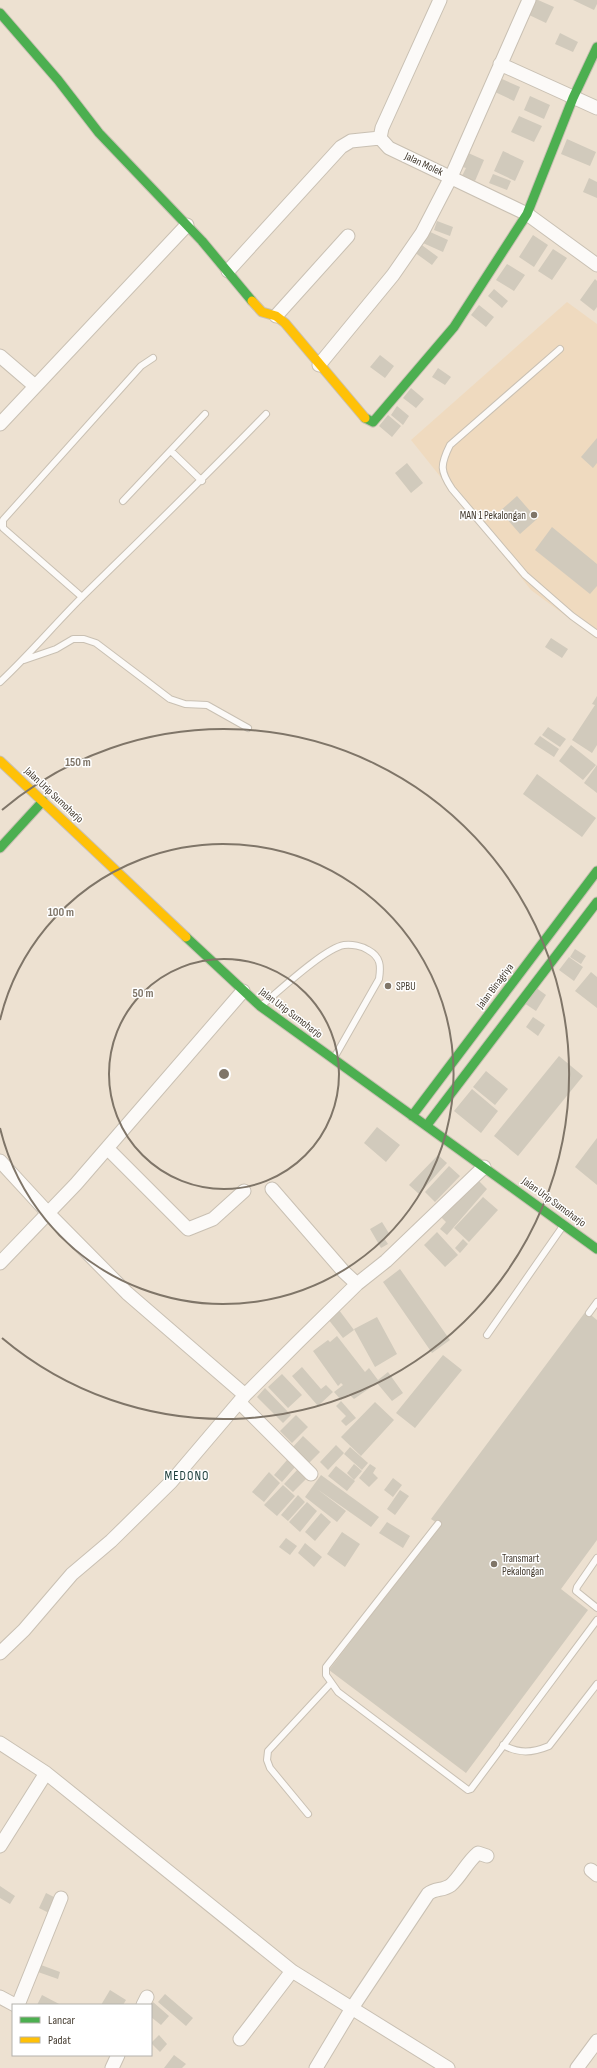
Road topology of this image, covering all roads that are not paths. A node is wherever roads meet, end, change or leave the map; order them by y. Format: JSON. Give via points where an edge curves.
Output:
{"nodes":[{"id":1,"x":440,"y":0,"type":"edge"},
{"id":2,"x":529,"y":0,"type":"edge"},
{"id":3,"x":2,"y":18,"type":"edge"},
{"id":4,"x":597,"y":47,"type":"edge"},
{"id":5,"x":500,"y":64,"type":"junction"},
{"id":6,"x":573,"y":98,"type":"junction"},
{"id":7,"x":597,"y":108,"type":"edge"},
{"id":8,"x":374,"y":138,"type":"junction"},
{"id":9,"x":451,"y":177,"type":"junction"},
{"id":10,"x":527,"y":214,"type":"junction"},
{"id":11,"x":187,"y":225,"type":"junction"},
{"id":12,"x":348,"y":236,"type":"dead end"},
{"id":13,"x":597,"y":265,"type":"edge"},
{"id":14,"x":228,"y":271,"type":"junction"},
{"id":15,"x":276,"y":316,"type":"junction"},
{"id":16,"x":560,"y":349,"type":"dead end"},
{"id":17,"x":0,"y":356,"type":"edge"},
{"id":18,"x":153,"y":358,"type":"dead end"},
{"id":19,"x":319,"y":365,"type":"junction"},
{"id":20,"x":36,"y":386,"type":"junction"},
{"id":21,"x":205,"y":414,"type":"dead end"},
{"id":22,"x":266,"y":414,"type":"dead end"},
{"id":23,"x":0,"y":424,"type":"edge"},
{"id":24,"x":171,"y":451,"type":"junction"},
{"id":25,"x":202,"y":481,"type":"junction"},
{"id":26,"x":123,"y":501,"type":"dead end"},
{"id":27,"x":82,"y":597,"type":"junction"},
{"id":28,"x":597,"y":634,"type":"edge"},
{"id":29,"x":22,"y":661,"type":"junction"},
{"id":30,"x":0,"y":682,"type":"edge"},
{"id":31,"x":248,"y":728,"type":"dead end"},
{"id":32,"x":0,"y":761,"type":"edge"},
{"id":33,"x":43,"y":801,"type":"junction"},
{"id":34,"x":0,"y":848,"type":"edge"},
{"id":35,"x":597,"y":871,"type":"edge"},
{"id":36,"x":581,"y":891,"type":"junction"},
{"id":37,"x":597,"y":902,"type":"edge"},
{"id":38,"x":533,"y":955,"type":"junction"},
{"id":39,"x":548,"y":967,"type":"junction"},
{"id":40,"x":244,"y":991,"type":"junction"},
{"id":41,"x":260,"y":1006,"type":"junction"},
{"id":42,"x":334,"y":1058,"type":"junction"},
{"id":43,"x":412,"y":1116,"type":"junction"},
{"id":44,"x":427,"y":1125,"type":"junction"},
{"id":45,"x":107,"y":1148,"type":"junction"},
{"id":46,"x":0,"y":1161,"type":"edge"},
{"id":47,"x":484,"y":1167,"type":"junction"},
{"id":48,"x":272,"y":1189,"type":"dead end"},
{"id":49,"x":244,"y":1190,"type":"dead end"},
{"id":50,"x":48,"y":1213,"type":"junction"},
{"id":51,"x":564,"y":1224,"type":"junction"},
{"id":52,"x":597,"y":1249,"type":"edge"},
{"id":53,"x":0,"y":1263,"type":"edge"},
{"id":54,"x":357,"y":1284,"type":"junction"},
{"id":55,"x":597,"y":1302,"type":"edge"},
{"id":56,"x":593,"y":1312,"type":"edge"},
{"id":57,"x":486,"y":1335,"type":"dead end"},
{"id":58,"x":243,"y":1399,"type":"junction"},
{"id":59,"x":311,"y":1474,"type":"dead end"},
{"id":60,"x":438,"y":1524,"type":"dead end"},
{"id":61,"x":597,"y":1558,"type":"edge"},
{"id":62,"x":597,"y":1608,"type":"edge"},
{"id":63,"x":597,"y":1620,"type":"edge"},
{"id":64,"x":0,"y":1653,"type":"edge"},
{"id":65,"x":331,"y":1683,"type":"junction"},
{"id":66,"x":597,"y":1684,"type":"edge"},
{"id":67,"x":0,"y":1742,"type":"edge"},
{"id":68,"x":503,"y":1745,"type":"junction"},
{"id":69,"x":46,"y":1773,"type":"junction"},
{"id":70,"x":308,"y":1814,"type":"dead end"},
{"id":71,"x":0,"y":1846,"type":"edge"},
{"id":72,"x":487,"y":1856,"type":"dead end"},
{"id":73,"x":61,"y":1898,"type":"dead end"},
{"id":74,"x":292,"y":1971,"type":"junction"},
{"id":75,"x":0,"y":1997,"type":"edge"},
{"id":76,"x":13,"y":2004,"type":"edge"},
{"id":77,"x":18,"y":2004,"type":"edge"},
{"id":78,"x":352,"y":2008,"type":"junction"},
{"id":79,"x":240,"y":2039,"type":"dead end"},
{"id":80,"x":597,"y":2041,"type":"edge"},
{"id":81,"x":316,"y":2068,"type":"edge"},
{"id":82,"x":448,"y":2068,"type":"edge"},
{"id":83,"x":577,"y":2068,"type":"edge"}],
"edges":[{"from":1,"to":8,"type":"street","via":[[382,128]]},
{"from":2,"to":5,"type":"street"},
{"from":3,"to":11,"type":"street","via":[[58,80],[99,132]]},
{"from":4,"to":6,"type":"street"},
{"from":5,"to":6,"type":"street"},
{"from":5,"to":9,"type":"street"},
{"from":6,"to":7,"type":"street"},
{"from":6,"to":10,"type":"street"},
{"from":8,"to":9,"type":"street","name":"Jalan Molek","via":[[389,148]]},
{"from":8,"to":14,"type":"street","via":[[351,141],[341,147]]},
{"from":9,"to":10,"type":"street","name":"Jalan Molek"},
{"from":9,"to":19,"type":"street","via":[[410,254]]},
{"from":10,"to":13,"type":"street","name":"Jalan Molek"},
{"from":10,"to":19,"type":"street","via":[[454,327],[373,422],[364,417]]},
{"from":11,"to":14,"type":"street"},
{"from":11,"to":20,"type":"street"},
{"from":12,"to":15,"type":"street"},
{"from":14,"to":15,"type":"street","via":[[262,312]]},
{"from":15,"to":19,"type":"street","via":[[285,323]]},
{"from":16,"to":28,"type":"lane","via":[[450,445],[444,456],[443,474],[452,489],[525,575]]},
{"from":17,"to":20,"type":"street"},
{"from":18,"to":27,"type":"lane","via":[[141,366],[3,520],[3,528]]},
{"from":20,"to":23,"type":"street"},
{"from":21,"to":24,"type":"lane"},
{"from":22,"to":25,"type":"lane"},
{"from":24,"to":25,"type":"lane"},
{"from":24,"to":26,"type":"lane"},
{"from":25,"to":27,"type":"lane"},
{"from":27,"to":29,"type":"lane"},
{"from":29,"to":30,"type":"lane"},
{"from":29,"to":31,"type":"lane","via":[[56,649],[73,639],[96,642],[170,699],[185,704],[207,705]]},
{"from":32,"to":33,"type":"street","name":"Jalan Urip Sumoharjo"},
{"from":33,"to":34,"type":"street"},
{"from":33,"to":40,"type":"street","name":"Jalan Urip Sumoharjo"},
{"from":35,"to":36,"type":"street","name":"Jalan Binagriya"},
{"from":36,"to":37,"type":"street"},
{"from":36,"to":38,"type":"street","name":"Jalan Binagriya"},
{"from":37,"to":39,"type":"street"},
{"from":38,"to":39,"type":"street"},
{"from":38,"to":43,"type":"street","name":"Jalan Binagriya"},
{"from":39,"to":44,"type":"street"},
{"from":40,"to":41,"type":"street","name":"Jalan Urip Sumoharjo"},
{"from":40,"to":45,"type":"street"},
{"from":41,"to":42,"type":"street","name":"Jalan Urip Sumoharjo"},
{"from":41,"to":42,"type":"lane","via":[[328,951],[344,945],[355,945],[378,957],[379,979]]},
{"from":42,"to":43,"type":"street","name":"Jalan Urip Sumoharjo"},
{"from":43,"to":44,"type":"street","name":"Jalan Urip Sumoharjo"},
{"from":44,"to":47,"type":"street","name":"Jalan Urip Sumoharjo"},
{"from":45,"to":49,"type":"street","via":[[188,1229],[213,1219]]},
{"from":45,"to":50,"type":"street"},
{"from":46,"to":50,"type":"street"},
{"from":47,"to":51,"type":"street","name":"Jalan Urip Sumoharjo"},
{"from":47,"to":54,"type":"street","via":[[386,1261]]},
{"from":48,"to":54,"type":"street"},
{"from":50,"to":53,"type":"street"},
{"from":50,"to":58,"type":"street","via":[[127,1293]]},
{"from":51,"to":52,"type":"street","name":"Jalan Urip Sumoharjo"},
{"from":51,"to":57,"type":"lane"},
{"from":54,"to":58,"type":"street"},
{"from":55,"to":56,"type":"lane"},
{"from":58,"to":59,"type":"street"},
{"from":58,"to":64,"type":"street","via":[[171,1482],[111,1541],[72,1574],[24,1630]]},
{"from":60,"to":65,"type":"lane","via":[[326,1667],[326,1675]]},
{"from":61,"to":62,"type":"lane","via":[[576,1590]]},
{"from":63,"to":68,"type":"lane"},
{"from":65,"to":68,"type":"lane","via":[[338,1692],[468,1790]]},
{"from":65,"to":70,"type":"lane","via":[[268,1751],[267,1760],[270,1768]]},
{"from":66,"to":68,"type":"lane","via":[[549,1746],[538,1750],[515,1752]]},
{"from":67,"to":69,"type":"street"},
{"from":69,"to":71,"type":"street"},
{"from":69,"to":74,"type":"street"},
{"from":72,"to":78,"type":"street","via":[[478,1853],[445,1889],[432,1890],[428,1894]]},
{"from":73,"to":77,"type":"street"},
{"from":74,"to":78,"type":"street"},
{"from":74,"to":79,"type":"street"},
{"from":75,"to":76,"type":"street"},
{"from":78,"to":81,"type":"street"},
{"from":78,"to":82,"type":"street"},
{"from":80,"to":83,"type":"street"}]}
